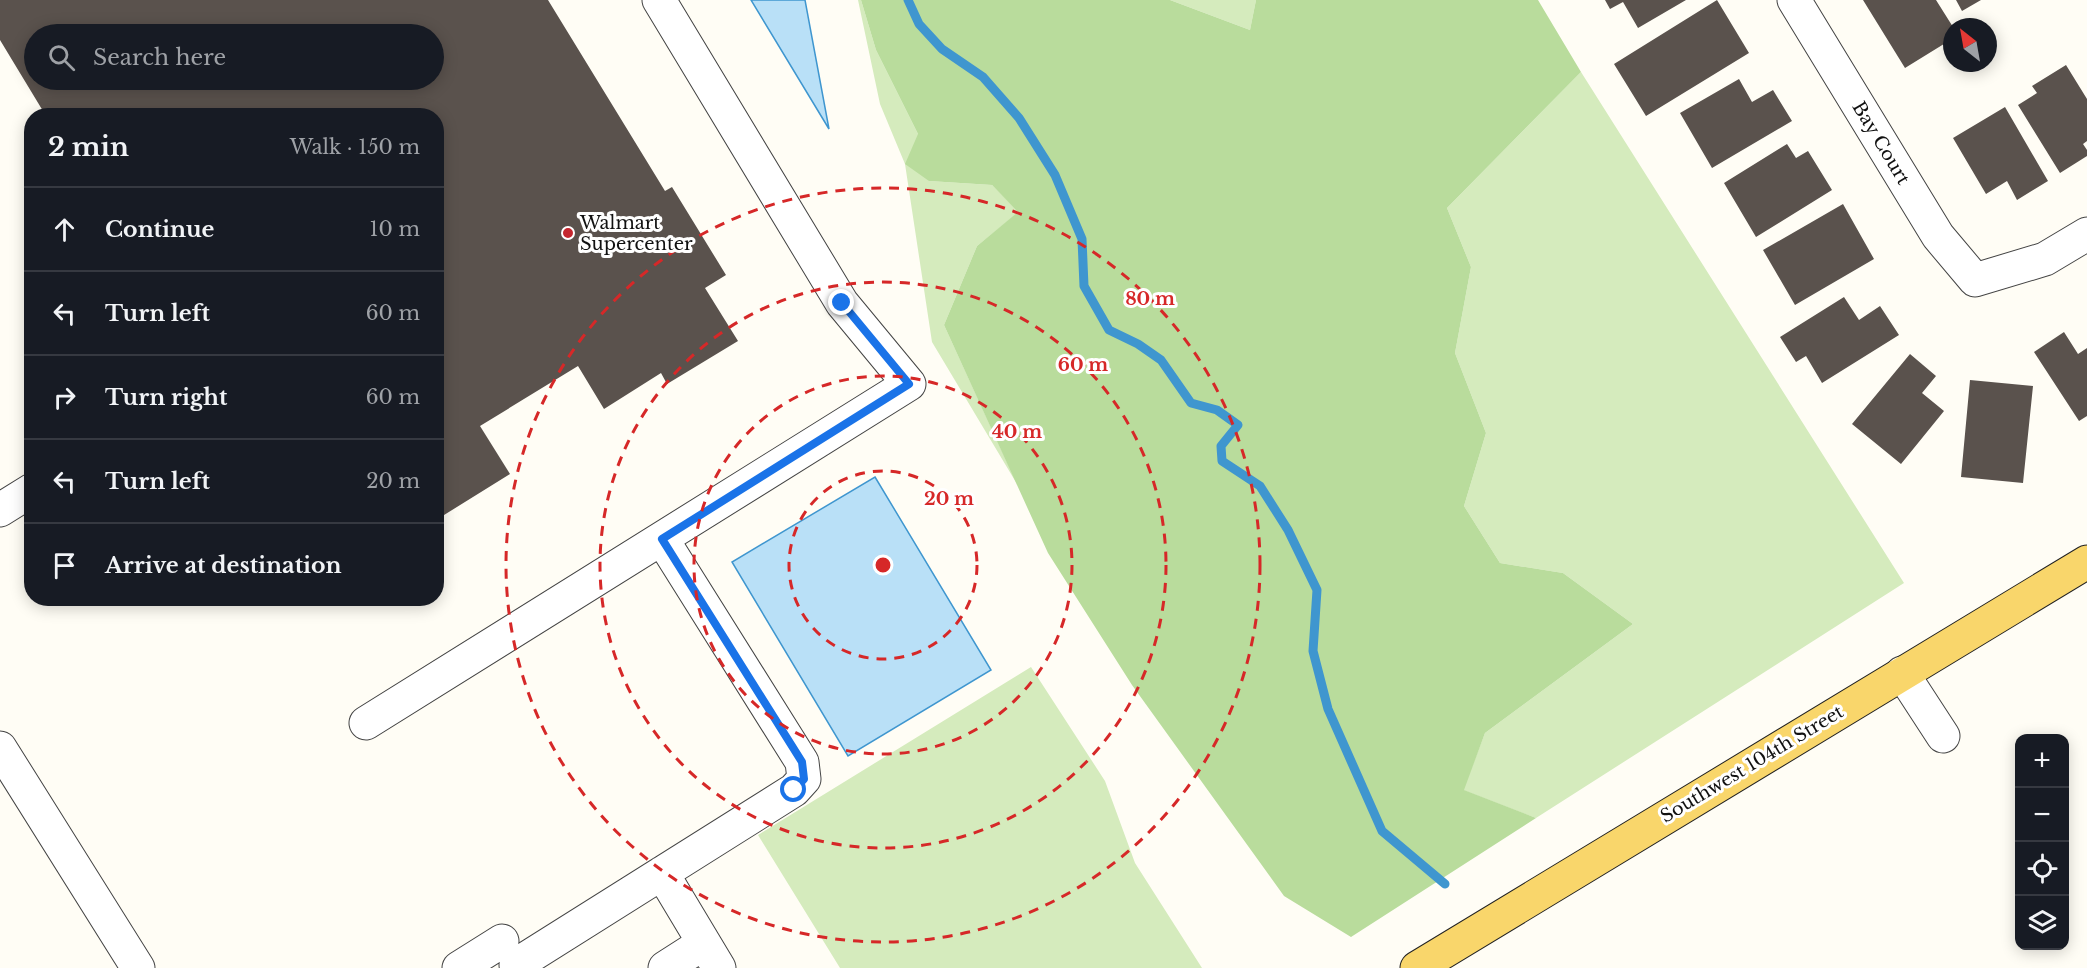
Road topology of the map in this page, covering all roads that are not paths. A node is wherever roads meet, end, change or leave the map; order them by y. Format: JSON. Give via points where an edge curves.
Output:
{"nodes":[{"id":1,"x":659,"y":0,"type":"edge"},
{"id":2,"x":1794,"y":0,"type":"edge"},
{"id":3,"x":2087,"y":234,"type":"edge"},
{"id":4,"x":24,"y":495,"type":"edge"},
{"id":5,"x":0,"y":510,"type":"edge"},
{"id":6,"x":662,"y":539,"type":"junction"},
{"id":7,"x":2087,"y":562,"type":"edge"},
{"id":8,"x":1902,"y":673,"type":"junction"},
{"id":9,"x":366,"y":723,"type":"dead end"},
{"id":10,"x":1943,"y":736,"type":"dead end"},
{"id":11,"x":0,"y":748,"type":"edge"},
{"id":12,"x":662,"y":873,"type":"junction"},
{"id":13,"x":712,"y":956,"type":"edge"},
{"id":14,"x":138,"y":968,"type":"edge"},
{"id":15,"x":459,"y":968,"type":"edge"},
{"id":16,"x":665,"y":968,"type":"edge"},
{"id":17,"x":1417,"y":968,"type":"edge"}],
"edges":[{"from":1,"to":6,"type":"street","via":[[842,303],[909,384]]},
{"from":2,"to":3,"type":"street","name":"Bay Court","via":[[1938,236],[1975,280],[2045,259]]},
{"from":4,"to":5,"type":"street"},
{"from":6,"to":9,"type":"street"},
{"from":6,"to":12,"type":"street","via":[[802,762],[804,779],[794,790]]},
{"from":7,"to":8,"type":"main road","name":"Southwest 104th Street"},
{"from":8,"to":10,"type":"street"},
{"from":8,"to":17,"type":"main road","name":"Southwest 104th Street"},
{"from":11,"to":14,"type":"street"},
{"from":12,"to":13,"type":"street"},
{"from":12,"to":15,"type":"street","via":[[509,953]]},
{"from":13,"to":16,"type":"street"}]}
